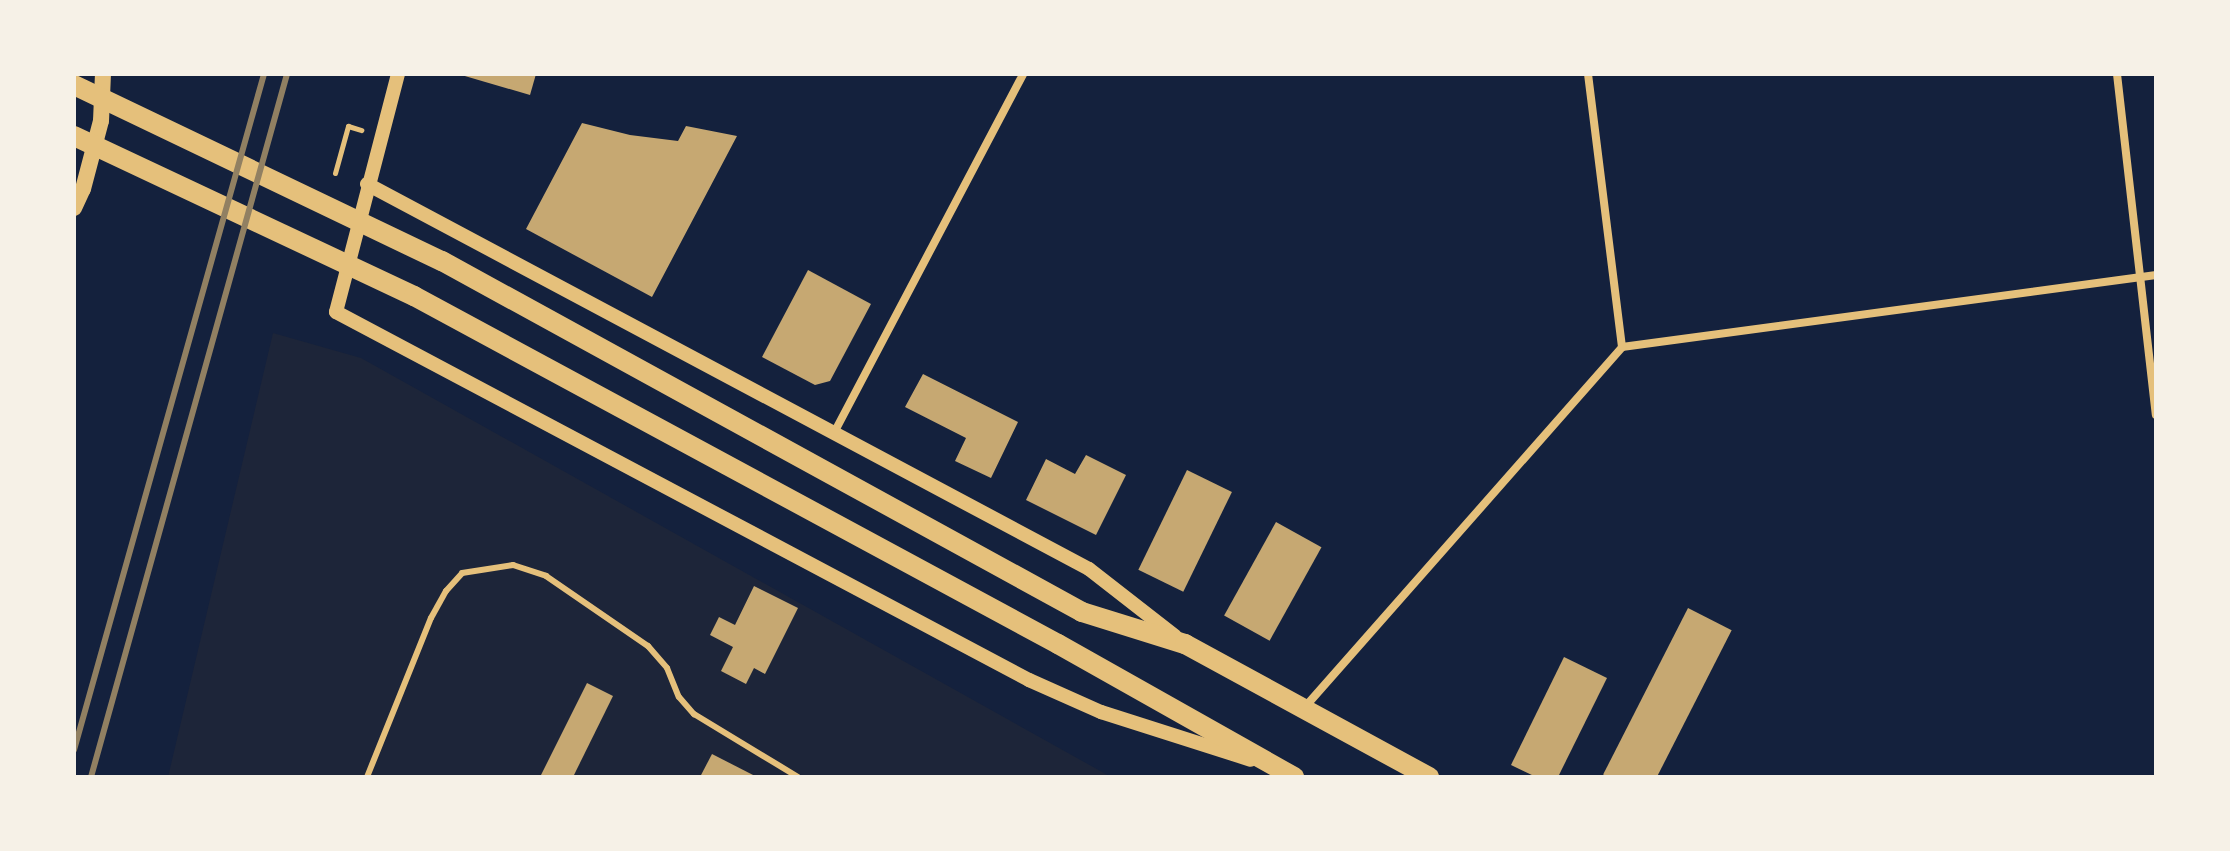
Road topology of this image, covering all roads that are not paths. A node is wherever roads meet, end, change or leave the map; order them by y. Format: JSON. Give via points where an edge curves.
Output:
{"nodes":[{"id":1,"x":103,"y":74,"type":"edge"},
{"id":2,"x":398,"y":74,"type":"edge"},
{"id":3,"x":1023,"y":74,"type":"edge"},
{"id":4,"x":1588,"y":74,"type":"edge"},
{"id":5,"x":2117,"y":74,"type":"edge"},
{"id":6,"x":74,"y":85,"type":"edge"},
{"id":7,"x":74,"y":136,"type":"edge"},
{"id":8,"x":367,"y":184,"type":"junction"},
{"id":9,"x":78,"y":187,"type":"edge"},
{"id":10,"x":74,"y":208,"type":"edge"},
{"id":11,"x":2156,"y":275,"type":"edge"},
{"id":12,"x":2140,"y":277,"type":"junction"},
{"id":13,"x":1622,"y":347,"type":"junction"},
{"id":14,"x":2156,"y":415,"type":"edge"},
{"id":15,"x":835,"y":431,"type":"junction"},
{"id":16,"x":1185,"y":644,"type":"junction"},
{"id":17,"x":1305,"y":707,"type":"junction"},
{"id":18,"x":1288,"y":773,"type":"edge"},
{"id":19,"x":367,"y":777,"type":"edge"},
{"id":20,"x":798,"y":777,"type":"edge"},
{"id":21,"x":1429,"y":777,"type":"edge"}],
"edges":[{"from":1,"to":9,"type":"main road","via":[[101,121]]},
{"from":2,"to":8,"type":"street"},
{"from":3,"to":15,"type":"street"},
{"from":4,"to":13,"type":"street"},
{"from":5,"to":12,"type":"street"},
{"from":6,"to":16,"type":"main road","via":[[442,261],[1082,612]]},
{"from":7,"to":18,"type":"main road","via":[[414,296]]},
{"from":8,"to":15,"type":"street"},
{"from":8,"to":18,"type":"street","via":[[336,312],[1029,680],[1101,712]]},
{"from":9,"to":10,"type":"main road"},
{"from":11,"to":12,"type":"street"},
{"from":12,"to":13,"type":"street"},
{"from":12,"to":14,"type":"street"},
{"from":13,"to":17,"type":"street"},
{"from":15,"to":16,"type":"street","via":[[1089,569]]},
{"from":16,"to":17,"type":"main road"},
{"from":17,"to":21,"type":"main road"},
{"from":19,"to":20,"type":"lane","via":[[446,591],[462,573],[513,565],[546,576],[648,646],[694,714]]}]}
